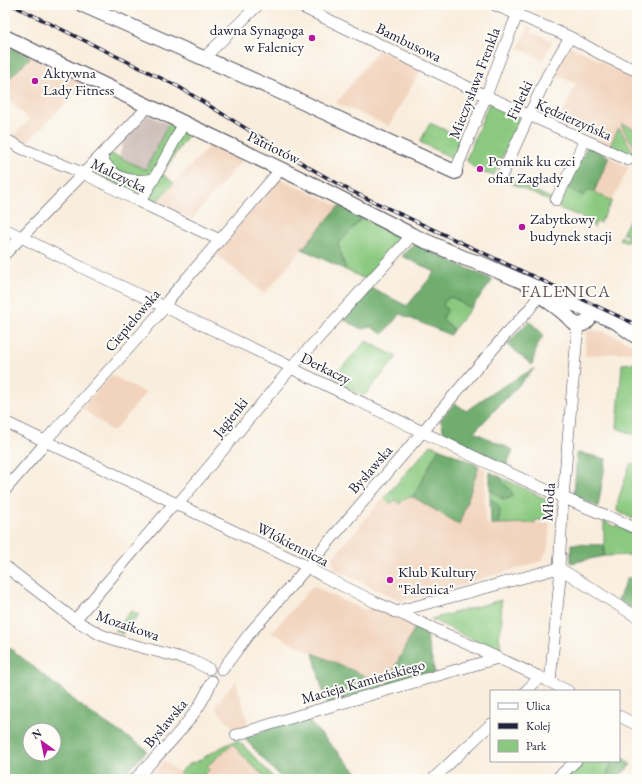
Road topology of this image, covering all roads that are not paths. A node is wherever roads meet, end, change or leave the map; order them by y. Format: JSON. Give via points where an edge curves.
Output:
{"nodes":[{"id":1,"x":83,"y":5,"type":"edge"},
{"id":2,"x":258,"y":5,"type":"edge"},
{"id":3,"x":298,"y":5,"type":"edge"},
{"id":4,"x":495,"y":5,"type":"edge"},
{"id":5,"x":519,"y":10,"type":"edge"},
{"id":6,"x":5,"y":37,"type":"edge"},
{"id":7,"x":570,"y":37,"type":"junction"},
{"id":8,"x":206,"y":59,"type":"junction"},
{"id":9,"x":637,"y":72,"type":"edge"},
{"id":10,"x":486,"y":96,"type":"junction"},
{"id":11,"x":148,"y":106,"type":"junction"},
{"id":12,"x":529,"y":115,"type":"junction"},
{"id":13,"x":184,"y":123,"type":"junction"},
{"id":14,"x":5,"y":138,"type":"edge"},
{"id":15,"x":585,"y":140,"type":"junction"},
{"id":16,"x":101,"y":156,"type":"junction"},
{"id":17,"x":628,"y":160,"type":"dead end"},
{"id":18,"x":281,"y":169,"type":"junction"},
{"id":19,"x":455,"y":172,"type":"joint"},
{"id":20,"x":83,"y":173,"type":"junction"},
{"id":21,"x":500,"y":177,"type":"dead end"},
{"id":22,"x":154,"y":179,"type":"junction"},
{"id":23,"x":556,"y":200,"type":"dead end"},
{"id":24,"x":140,"y":202,"type":"junction"},
{"id":25,"x":5,"y":229,"type":"edge"},
{"id":26,"x":412,"y":235,"type":"junction"},
{"id":27,"x":21,"y":237,"type":"junction"},
{"id":28,"x":220,"y":240,"type":"junction"},
{"id":29,"x":5,"y":254,"type":"edge"},
{"id":30,"x":536,"y":290,"type":"junction"},
{"id":31,"x":573,"y":304,"type":"junction"},
{"id":32,"x":165,"y":307,"type":"junction"},
{"id":33,"x":581,"y":319,"type":"junction"},
{"id":34,"x":637,"y":337,"type":"edge"},
{"id":35,"x":291,"y":368,"type":"junction"},
{"id":36,"x":5,"y":422,"type":"edge"},
{"id":37,"x":423,"y":431,"type":"junction"},
{"id":38,"x":45,"y":441,"type":"junction"},
{"id":39,"x":5,"y":490,"type":"edge"},
{"id":40,"x":563,"y":498,"type":"junction"},
{"id":41,"x":178,"y":504,"type":"junction"},
{"id":42,"x":637,"y":529,"type":"edge"},
{"id":43,"x":5,"y":566,"type":"edge"},
{"id":44,"x":307,"y":567,"type":"junction"},
{"id":45,"x":559,"y":568,"type":"junction"},
{"id":46,"x":395,"y":612,"type":"junction"},
{"id":47,"x":637,"y":617,"type":"edge"},
{"id":48,"x":75,"y":620,"type":"junction"},
{"id":49,"x":498,"y":658,"type":"junction"},
{"id":50,"x":209,"y":669,"type":"junction"},
{"id":51,"x":222,"y":670,"type":"junction"},
{"id":52,"x":545,"y":680,"type":"junction"},
{"id":53,"x":212,"y":682,"type":"junction"},
{"id":54,"x":528,"y":690,"type":"edge"},
{"id":55,"x":566,"y":690,"type":"edge"},
{"id":56,"x":621,"y":719,"type":"edge"},
{"id":57,"x":490,"y":725,"type":"edge"},
{"id":58,"x":637,"y":725,"type":"edge"},
{"id":59,"x":236,"y":736,"type":"dead end"},
{"id":60,"x":575,"y":762,"type":"edge"},
{"id":61,"x":135,"y":779,"type":"edge"},
{"id":62,"x":433,"y":779,"type":"edge"},
{"id":63,"x":556,"y":779,"type":"edge"}],
"edges":[{"from":1,"to":8,"type":"main road"},
{"from":2,"to":8,"type":"street","via":[[209,53]]},
{"from":3,"to":10,"type":"street","name":"Bambusowa"},
{"from":4,"to":5,"type":"street"},
{"from":5,"to":7,"type":"street"},
{"from":5,"to":10,"type":"street","name":"Mieczysława Frenkla"},
{"from":6,"to":11,"type":"main road","name":"Patriotów"},
{"from":7,"to":9,"type":"street"},
{"from":7,"to":12,"type":"street","name":"Firletki","via":[[547,76]]},
{"from":8,"to":19,"type":"main road"},
{"from":10,"to":12,"type":"street","name":"Kędzierzyńska"},
{"from":10,"to":19,"type":"street","name":"Mieczysława Frenkla"},
{"from":11,"to":13,"type":"main road","name":"Patriotów"},
{"from":11,"to":16,"type":"street"},
{"from":12,"to":15,"type":"street","name":"Kędzierzyńska"},
{"from":12,"to":21,"type":"street","name":"Firletki"},
{"from":13,"to":18,"type":"main road","name":"Patriotów"},
{"from":13,"to":22,"type":"street"},
{"from":14,"to":20,"type":"street","name":"Malczycka","via":[[23,149]]},
{"from":15,"to":17,"type":"street","name":"Kędzierzyńska"},
{"from":15,"to":23,"type":"street"},
{"from":16,"to":20,"type":"street"},
{"from":16,"to":22,"type":"street","via":[[106,166],[121,178]]},
{"from":18,"to":26,"type":"main road","name":"Patriotów"},
{"from":18,"to":28,"type":"street","name":"Ciepielowska"},
{"from":20,"to":24,"type":"street","name":"Malczycka"},
{"from":20,"to":27,"type":"street"},
{"from":22,"to":24,"type":"street"},
{"from":24,"to":28,"type":"street","name":"Malczycka"},
{"from":25,"to":27,"type":"street","name":"Derkaczy"},
{"from":26,"to":30,"type":"main road","name":"Patriotów"},
{"from":26,"to":35,"type":"street","name":"Jagienki"},
{"from":27,"to":29,"type":"street"},
{"from":27,"to":32,"type":"street","name":"Derkaczy"},
{"from":28,"to":32,"type":"street","name":"Ciepielowska"},
{"from":30,"to":31,"type":"main road","name":"Patriotów"},
{"from":30,"to":33,"type":"main road","name":"Patriotów","via":[[558,308]]},
{"from":30,"to":37,"type":"street","name":"Bysławska","via":[[533,304]]},
{"from":31,"to":33,"type":"main road","name":"Patriotów"},
{"from":31,"to":33,"type":"main road","via":[[568,311]]},
{"from":32,"to":35,"type":"street","name":"Derkaczy"},
{"from":32,"to":38,"type":"street","name":"Ciepielowska"},
{"from":33,"to":34,"type":"main road","name":"Patriotów"},
{"from":33,"to":40,"type":"street","name":"Młoda"},
{"from":35,"to":37,"type":"street","name":"Derkaczy"},
{"from":35,"to":41,"type":"street","name":"Jagienki"},
{"from":36,"to":38,"type":"street","name":"Włókiennicza"},
{"from":37,"to":40,"type":"street","name":"Derkaczy"},
{"from":37,"to":44,"type":"street","name":"Bysławska"},
{"from":38,"to":39,"type":"street","name":"Ciepielowska"},
{"from":38,"to":41,"type":"street","name":"Włókiennicza"},
{"from":40,"to":42,"type":"street","name":"Derkaczy"},
{"from":40,"to":45,"type":"street","name":"Młoda"},
{"from":41,"to":44,"type":"street","name":"Włókiennicza"},
{"from":41,"to":48,"type":"street","name":"Jagienki","via":[[172,506]]},
{"from":43,"to":48,"type":"street","name":"Mozaikowa"},
{"from":44,"to":46,"type":"street","name":"Włókiennicza"},
{"from":44,"to":51,"type":"street","name":"Bysławska","via":[[249,634]]},
{"from":45,"to":46,"type":"street"},
{"from":45,"to":47,"type":"street"},
{"from":45,"to":52,"type":"street","name":"Młoda","via":[[560,578]]},
{"from":46,"to":49,"type":"street","name":"Włókiennicza"},
{"from":48,"to":50,"type":"street","name":"Mozaikowa","via":[[122,642],[193,661]]},
{"from":49,"to":52,"type":"street","name":"Włókiennicza"},
{"from":49,"to":59,"type":"street","name":"Macieja Kamieńskiego"},
{"from":50,"to":51,"type":"street","via":[[217,666]]},
{"from":50,"to":53,"type":"street","via":[[208,676]]},
{"from":51,"to":53,"type":"street","via":[[221,680]]},
{"from":52,"to":54,"type":"street"},
{"from":52,"to":55,"type":"street","name":"Włókiennicza"},
{"from":53,"to":61,"type":"street","name":"Bysławska","via":[[192,716],[166,748]]},
{"from":56,"to":58,"type":"street"},
{"from":57,"to":62,"type":"street"},
{"from":60,"to":63,"type":"street"}]}
